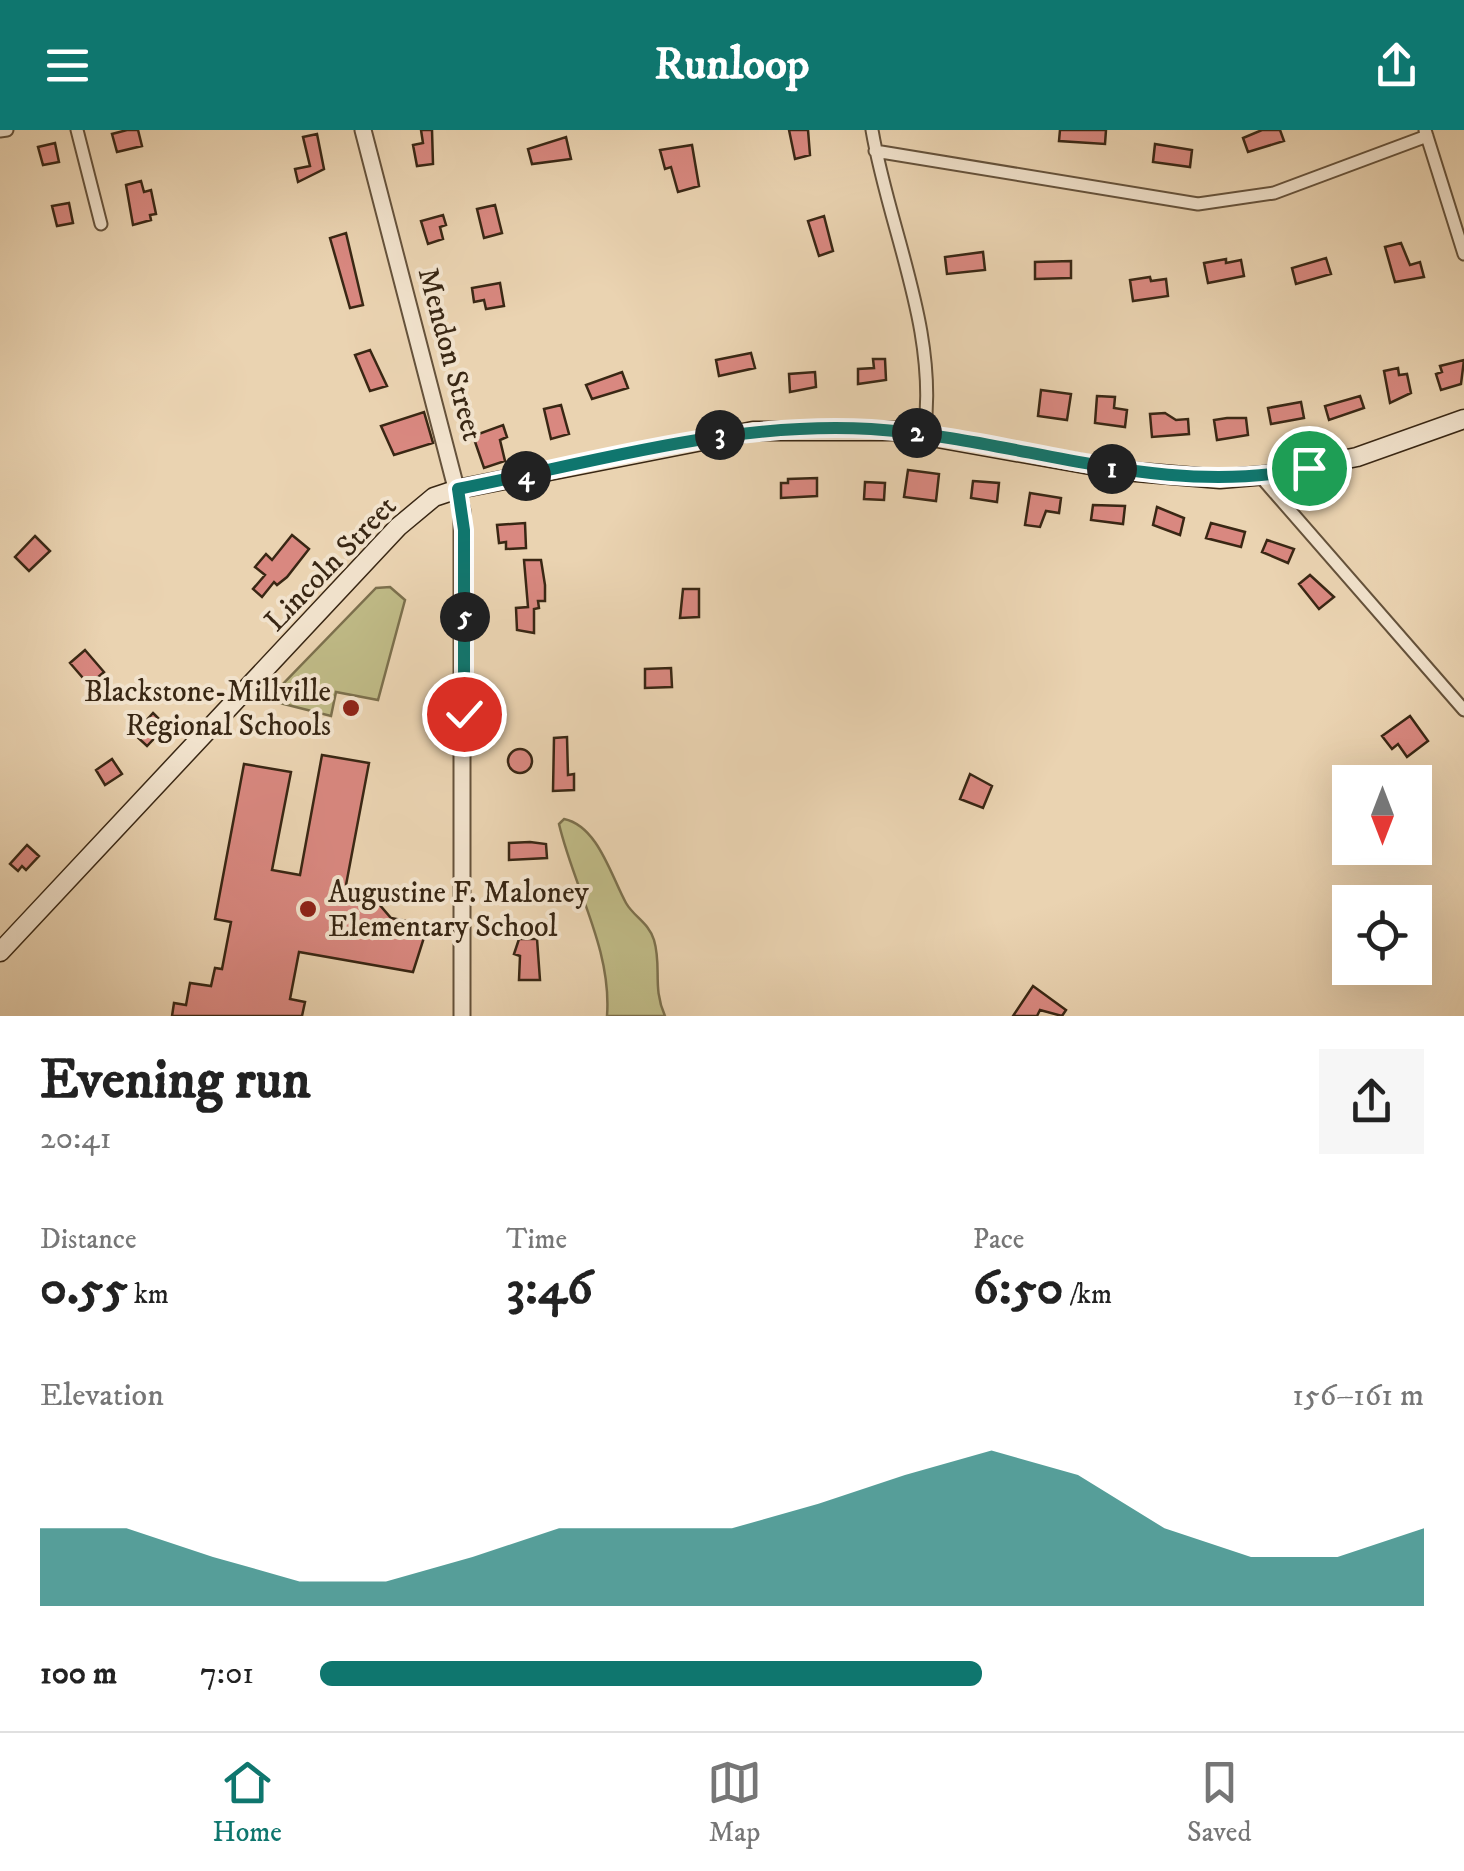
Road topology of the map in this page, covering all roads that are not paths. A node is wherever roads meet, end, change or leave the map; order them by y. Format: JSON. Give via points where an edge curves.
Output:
{"nodes":[{"id":1,"x":77,"y":130,"type":"edge"},
{"id":2,"x":363,"y":130,"type":"edge"},
{"id":3,"x":872,"y":130,"type":"edge"},
{"id":4,"x":1426,"y":133,"type":"edge"},
{"id":5,"x":875,"y":151,"type":"junction"},
{"id":6,"x":101,"y":224,"type":"dead end"},
{"id":7,"x":1464,"y":254,"type":"edge"},
{"id":8,"x":1464,"y":419,"type":"edge"},
{"id":9,"x":924,"y":434,"type":"junction"},
{"id":10,"x":1260,"y":476,"type":"junction"},
{"id":11,"x":458,"y":489,"type":"junction"},
{"id":12,"x":1464,"y":710,"type":"edge"},
{"id":13,"x":0,"y":952,"type":"edge"},
{"id":14,"x":462,"y":1016,"type":"edge"}],
"edges":[{"from":1,"to":6,"type":"street"},
{"from":2,"to":11,"type":"street","name":"Mendon Street"},
{"from":3,"to":5,"type":"street"},
{"from":4,"to":5,"type":"street","via":[[1274,193],[1198,204]]},
{"from":4,"to":7,"type":"street"},
{"from":5,"to":9,"type":"street","via":[[926,374]]},
{"from":8,"to":10,"type":"main road","name":"Lincoln Street","via":[[1357,458]]},
{"from":9,"to":10,"type":"main road","name":"Lincoln Street","via":[[1140,474]]},
{"from":9,"to":11,"type":"main road","name":"Lincoln Street","via":[[824,428],[720,434]]},
{"from":10,"to":12,"type":"street"},
{"from":11,"to":13,"type":"main road","name":"Lincoln Street","via":[[434,497],[398,527]]},
{"from":11,"to":14,"type":"street","name":"Mendon Street","via":[[465,577]]}]}
